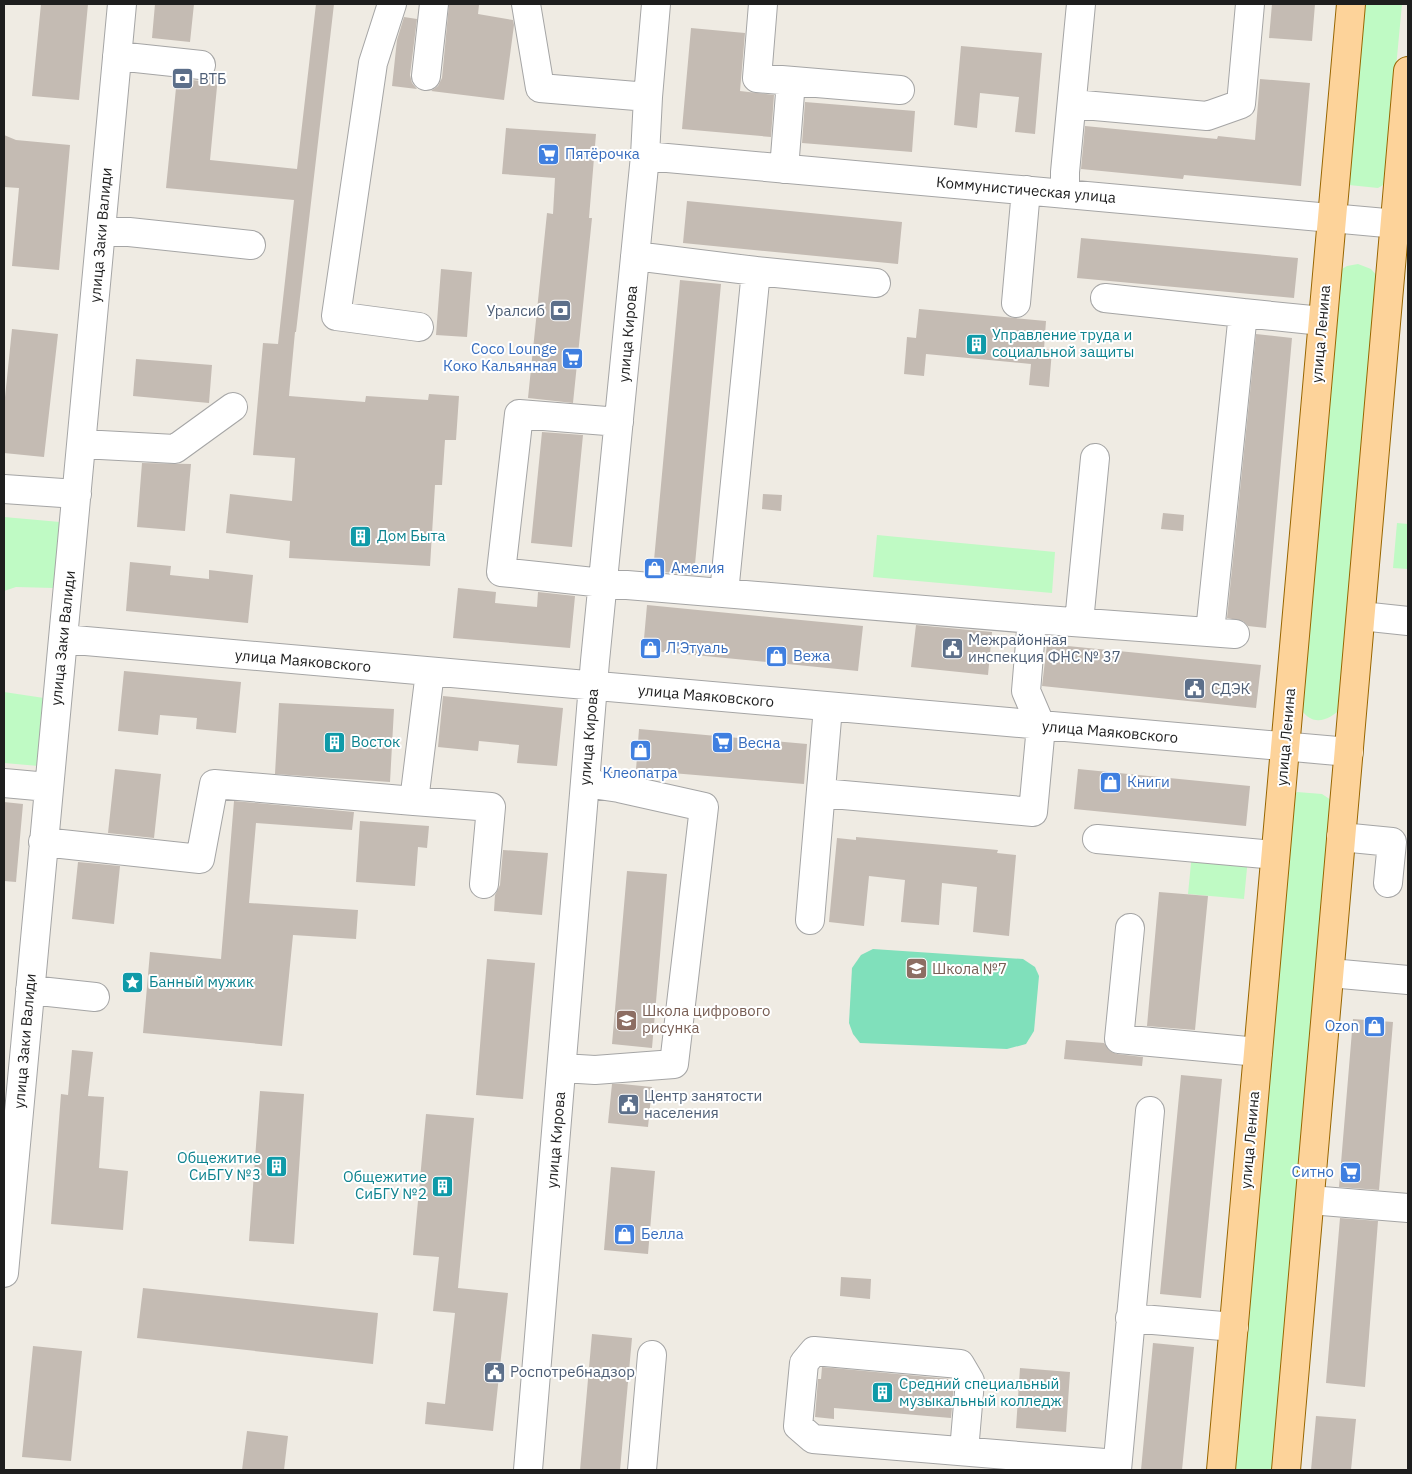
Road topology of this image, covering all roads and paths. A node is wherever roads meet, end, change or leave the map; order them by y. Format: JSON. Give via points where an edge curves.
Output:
{"nodes":[{"id":1,"x":122,"y":4,"type":"edge"},
{"id":2,"x":392,"y":4,"type":"edge"},
{"id":3,"x":434,"y":4,"type":"edge"},
{"id":4,"x":526,"y":4,"type":"edge"},
{"id":5,"x":656,"y":4,"type":"edge"},
{"id":6,"x":763,"y":4,"type":"edge"},
{"id":7,"x":1081,"y":4,"type":"edge"},
{"id":8,"x":1250,"y":4,"type":"edge"},
{"id":9,"x":1350,"y":4,"type":"edge"},
{"id":10,"x":117,"y":56,"type":"junction"},
{"id":11,"x":201,"y":65,"type":"dead end"},
{"id":12,"x":1408,"y":75,"type":"edge"},
{"id":13,"x":426,"y":76,"type":"dead end"},
{"id":14,"x":792,"y":81,"type":"junction"},
{"id":15,"x":900,"y":90,"type":"dead end"},
{"id":16,"x":648,"y":96,"type":"junction"},
{"id":17,"x":1072,"y":104,"type":"junction"},
{"id":18,"x":645,"y":156,"type":"junction"},
{"id":19,"x":784,"y":169,"type":"junction"},
{"id":20,"x":1026,"y":190,"type":"junction"},
{"id":21,"x":1065,"y":194,"type":"junction"},
{"id":22,"x":1332,"y":218,"type":"junction"},
{"id":23,"x":1402,"y":224,"type":"edge"},
{"id":24,"x":101,"y":232,"type":"junction"},
{"id":25,"x":251,"y":245,"type":"dead end"},
{"id":26,"x":635,"y":256,"type":"junction"},
{"id":27,"x":756,"y":271,"type":"junction"},
{"id":28,"x":876,"y":282,"type":"dead end"},
{"id":29,"x":1105,"y":298,"type":"dead end"},
{"id":30,"x":1016,"y":302,"type":"dead end"},
{"id":31,"x":1244,"y":312,"type":"junction"},
{"id":32,"x":1322,"y":321,"type":"junction"},
{"id":33,"x":418,"y":327,"type":"dead end"},
{"id":34,"x":233,"y":407,"type":"dead end"},
{"id":35,"x":619,"y":422,"type":"junction"},
{"id":36,"x":82,"y":444,"type":"junction"},
{"id":37,"x":1096,"y":458,"type":"dead end"},
{"id":38,"x":4,"y":489,"type":"edge"},
{"id":39,"x":77,"y":494,"type":"junction"},
{"id":40,"x":603,"y":583,"type":"junction"},
{"id":41,"x":724,"y":593,"type":"junction"},
{"id":42,"x":1361,"y":616,"type":"junction"},
{"id":43,"x":1032,"y":619,"type":"junction"},
{"id":44,"x":1408,"y":621,"type":"edge"},
{"id":45,"x":1079,"y":622,"type":"junction"},
{"id":46,"x":64,"y":639,"type":"junction"},
{"id":47,"x":430,"y":672,"type":"junction"},
{"id":48,"x":593,"y":686,"type":"junction"},
{"id":49,"x":828,"y":707,"type":"junction"},
{"id":50,"x":1041,"y":726,"type":"junction"},
{"id":51,"x":1285,"y":747,"type":"junction"},
{"id":52,"x":1349,"y":752,"type":"junction"},
{"id":53,"x":4,"y":783,"type":"edge"},
{"id":54,"x":585,"y":783,"type":"junction"},
{"id":55,"x":48,"y":787,"type":"junction"},
{"id":56,"x":821,"y":793,"type":"junction"},
{"id":57,"x":414,"y":801,"type":"junction"},
{"id":58,"x":1341,"y":837,"type":"junction"},
{"id":59,"x":1097,"y":839,"type":"dead end"},
{"id":60,"x":43,"y":842,"type":"junction"},
{"id":61,"x":1275,"y":855,"type":"junction"},
{"id":62,"x":1388,"y":883,"type":"dead end"},
{"id":63,"x":484,"y":884,"type":"dead end"},
{"id":64,"x":810,"y":920,"type":"dead end"},
{"id":65,"x":1130,"y":928,"type":"dead end"},
{"id":66,"x":1330,"y":973,"type":"junction"},
{"id":67,"x":1408,"y":980,"type":"edge"},
{"id":68,"x":30,"y":990,"type":"junction"},
{"id":69,"x":95,"y":997,"type":"dead end"},
{"id":70,"x":1258,"y":1052,"type":"junction"},
{"id":71,"x":562,"y":1068,"type":"junction"},
{"id":72,"x":1150,"y":1111,"type":"dead end"},
{"id":73,"x":1310,"y":1200,"type":"junction"},
{"id":74,"x":1408,"y":1208,"type":"edge"},
{"id":75,"x":4,"y":1273,"type":"edge"},
{"id":76,"x":1130,"y":1318,"type":"junction"},
{"id":77,"x":1234,"y":1327,"type":"junction"},
{"id":78,"x":652,"y":1355,"type":"dead end"},
{"id":79,"x":964,"y":1451,"type":"junction"},
{"id":80,"x":1117,"y":1467,"type":"edge"},
{"id":81,"x":528,"y":1470,"type":"edge"},
{"id":82,"x":642,"y":1470,"type":"edge"},
{"id":83,"x":1221,"y":1470,"type":"edge"},
{"id":84,"x":1286,"y":1470,"type":"edge"}],
"edges":[{"from":1,"to":10,"type":"street","name":"улица Заки Валиди"},
{"from":2,"to":33,"type":"street","via":[[373,63],[336,316]]},
{"from":3,"to":13,"type":"street"},
{"from":4,"to":16,"type":"street","via":[[540,88]]},
{"from":5,"to":16,"type":"street","name":"улица Кирова"},
{"from":6,"to":14,"type":"street","via":[[757,78]]},
{"from":7,"to":17,"type":"street"},
{"from":8,"to":17,"type":"street","via":[[1241,104],[1207,116]]},
{"from":9,"to":22,"type":"main road","name":"улица Ленина"},
{"from":10,"to":11,"type":"street"},
{"from":10,"to":24,"type":"street","name":"улица Заки Валиди"},
{"from":12,"to":23,"type":"main road"},
{"from":14,"to":15,"type":"street"},
{"from":14,"to":19,"type":"street"},
{"from":16,"to":18,"type":"street","name":"улица Кирова"},
{"from":17,"to":21,"type":"street"},
{"from":18,"to":19,"type":"street","name":"Коммунистическая улица"},
{"from":18,"to":26,"type":"street","name":"улица Кирова"},
{"from":19,"to":20,"type":"street","name":"Коммунистическая улица"},
{"from":20,"to":21,"type":"street","name":"Коммунистическая улица"},
{"from":20,"to":30,"type":"street"},
{"from":21,"to":22,"type":"street","name":"Коммунистическая улица"},
{"from":22,"to":23,"type":"street","name":"Коммунистическая улица"},
{"from":22,"to":32,"type":"main road","name":"улица Ленина"},
{"from":23,"to":42,"type":"main road"},
{"from":24,"to":25,"type":"street","via":[[130,232]]},
{"from":24,"to":36,"type":"street","name":"улица Заки Валиди"},
{"from":26,"to":27,"type":"street"},
{"from":26,"to":35,"type":"street","name":"улица Кирова"},
{"from":27,"to":28,"type":"street"},
{"from":27,"to":41,"type":"street"},
{"from":29,"to":31,"type":"street"},
{"from":31,"to":32,"type":"street"},
{"from":31,"to":45,"type":"street","via":[[1223,633]]},
{"from":32,"to":51,"type":"main road","name":"улица Ленина"},
{"from":34,"to":36,"type":"street","via":[[175,449]]},
{"from":35,"to":40,"type":"street","name":"улица Кирова"},
{"from":35,"to":40,"type":"street","via":[[519,414],[501,572]]},
{"from":36,"to":39,"type":"street","name":"улица Заки Валиди"},
{"from":37,"to":45,"type":"street"},
{"from":38,"to":39,"type":"street"},
{"from":39,"to":46,"type":"street","name":"улица Заки Валиди"},
{"from":40,"to":41,"type":"street"},
{"from":40,"to":48,"type":"street","name":"улица Кирова"},
{"from":41,"to":43,"type":"street"},
{"from":42,"to":44,"type":"street"},
{"from":42,"to":52,"type":"main road"},
{"from":43,"to":45,"type":"street"},
{"from":43,"to":50,"type":"street","via":[[1026,691]]},
{"from":46,"to":47,"type":"street","name":"улица Маяковского"},
{"from":46,"to":55,"type":"street","name":"улица Заки Валиди"},
{"from":47,"to":48,"type":"street","name":"улица Маяковского"},
{"from":47,"to":57,"type":"street"},
{"from":48,"to":49,"type":"street","name":"улица Маяковского"},
{"from":48,"to":54,"type":"street","name":"улица Кирова"},
{"from":49,"to":50,"type":"street","name":"улица Маяковского"},
{"from":49,"to":56,"type":"street"},
{"from":50,"to":51,"type":"street","name":"улица Маяковского"},
{"from":50,"to":56,"type":"street","via":[[1034,812]]},
{"from":51,"to":52,"type":"street","name":"улица Маяковского"},
{"from":51,"to":61,"type":"main road","name":"улица Ленина"},
{"from":52,"to":58,"type":"main road"},
{"from":53,"to":55,"type":"street"},
{"from":54,"to":71,"type":"street","name":"улица Кирова"},
{"from":54,"to":71,"type":"street","via":[[704,807],[674,1064],[595,1070]]},
{"from":55,"to":60,"type":"street","name":"улица Заки Валиди"},
{"from":56,"to":64,"type":"street"},
{"from":57,"to":60,"type":"street","via":[[214,784],[200,859]]},
{"from":57,"to":63,"type":"street","via":[[490,807]]},
{"from":58,"to":62,"type":"street","via":[[1392,842]]},
{"from":58,"to":66,"type":"main road"},
{"from":59,"to":61,"type":"street"},
{"from":60,"to":68,"type":"street","name":"улица Заки Валиди"},
{"from":61,"to":70,"type":"main road","name":"улица Ленина"},
{"from":65,"to":70,"type":"street","via":[[1119,1039]]},
{"from":66,"to":67,"type":"street"},
{"from":66,"to":73,"type":"main road"},
{"from":68,"to":69,"type":"street"},
{"from":68,"to":75,"type":"street","name":"улица Заки Валиди"},
{"from":70,"to":77,"type":"main road","name":"улица Ленина"},
{"from":71,"to":81,"type":"street","name":"улица Кирова"},
{"from":72,"to":76,"type":"street"},
{"from":73,"to":74,"type":"street"},
{"from":73,"to":84,"type":"main road"},
{"from":76,"to":77,"type":"street"},
{"from":76,"to":80,"type":"street"},
{"from":77,"to":83,"type":"main road","name":"улица Ленина"},
{"from":78,"to":82,"type":"street"},
{"from":79,"to":79,"type":"street","via":[[813,1439],[798,1426],[804,1363],[814,1351],[960,1364],[970,1381]]},
{"from":79,"to":80,"type":"street"}]}
